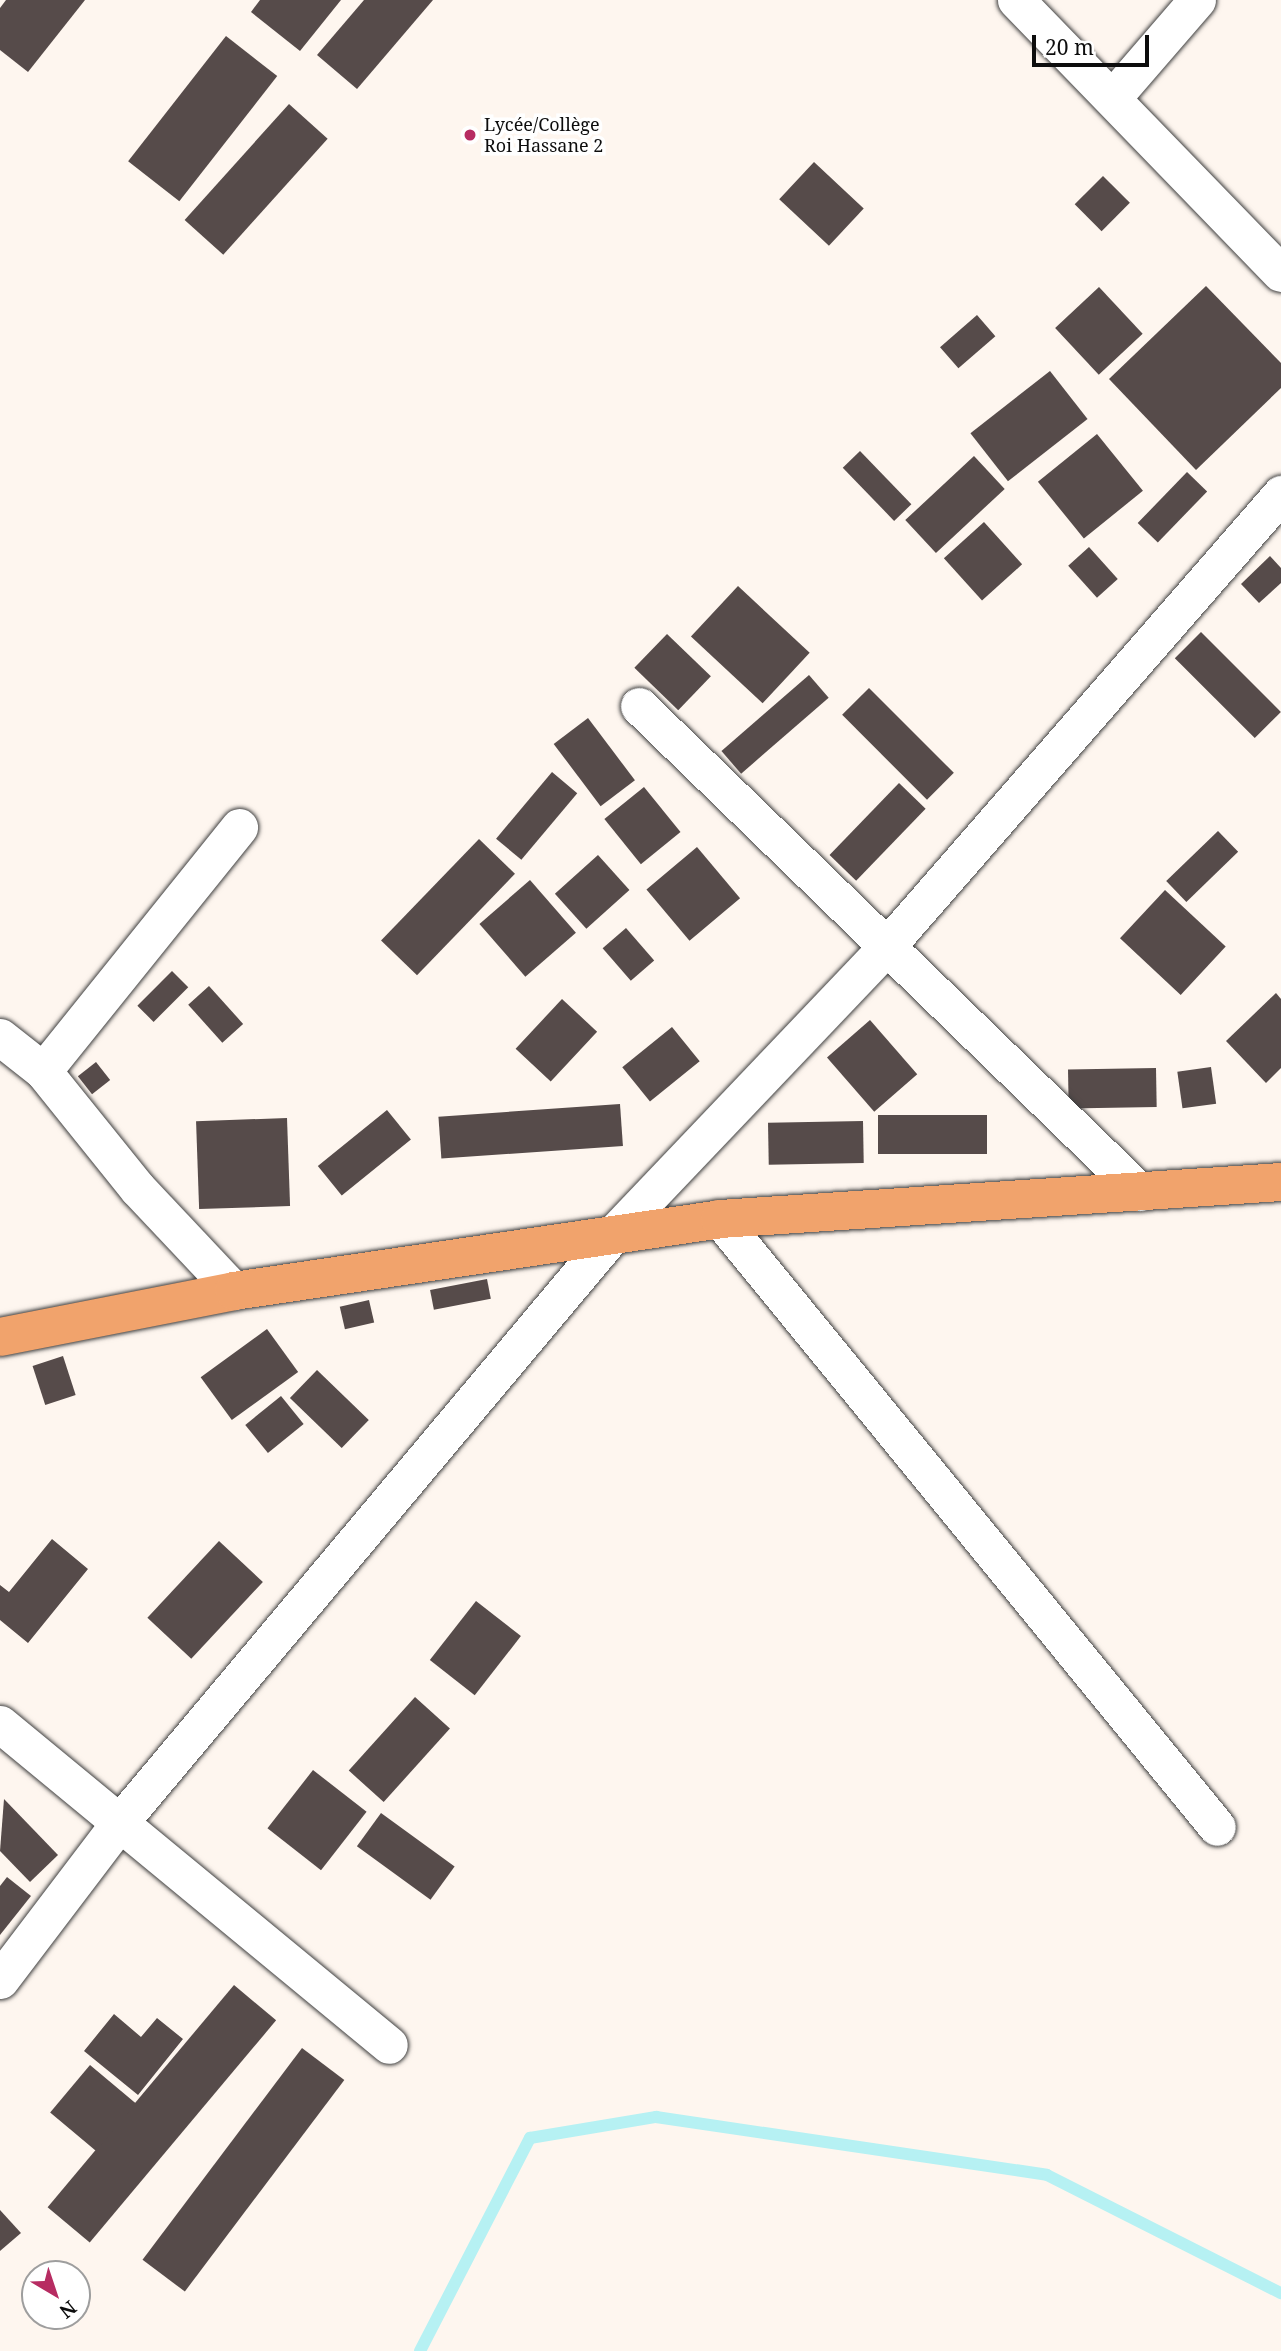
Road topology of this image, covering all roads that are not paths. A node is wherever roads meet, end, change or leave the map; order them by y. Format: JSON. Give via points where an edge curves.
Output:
{"nodes":[{"id":1,"x":1016,"y":0,"type":"edge"},
{"id":2,"x":1197,"y":0,"type":"edge"},
{"id":3,"x":1114,"y":96,"type":"junction"},
{"id":4,"x":1281,"y":273,"type":"edge"},
{"id":5,"x":1281,"y":494,"type":"edge"},
{"id":6,"x":639,"y":706,"type":"dead end"},
{"id":7,"x":239,"y":827,"type":"dead end"},
{"id":8,"x":887,"y":946,"type":"junction"},
{"id":9,"x":0,"y":1037,"type":"edge"},
{"id":10,"x":43,"y":1071,"type":"junction"},
{"id":11,"x":1278,"y":1187,"type":"edge"},
{"id":12,"x":1140,"y":1192,"type":"junction"},
{"id":13,"x":720,"y":1219,"type":"junction"},
{"id":14,"x":615,"y":1232,"type":"junction"},
{"id":15,"x":234,"y":1291,"type":"junction"},
{"id":16,"x":0,"y":1337,"type":"edge"},
{"id":17,"x":0,"y":1724,"type":"edge"},
{"id":18,"x":120,"y":1822,"type":"junction"},
{"id":19,"x":1217,"y":1827,"type":"dead end"},
{"id":20,"x":0,"y":1980,"type":"edge"},
{"id":21,"x":389,"y":2045,"type":"dead end"}],
"edges":[{"from":1,"to":3,"type":"street"},
{"from":2,"to":3,"type":"street"},
{"from":3,"to":4,"type":"street"},
{"from":5,"to":8,"type":"street"},
{"from":6,"to":8,"type":"street"},
{"from":7,"to":10,"type":"street"},
{"from":8,"to":12,"type":"street"},
{"from":8,"to":14,"type":"street"},
{"from":9,"to":10,"type":"street"},
{"from":10,"to":15,"type":"street","via":[[138,1189]]},
{"from":11,"to":12,"type":"main road"},
{"from":12,"to":13,"type":"main road"},
{"from":13,"to":14,"type":"main road"},
{"from":13,"to":19,"type":"street"},
{"from":14,"to":15,"type":"main road"},
{"from":14,"to":18,"type":"street"},
{"from":15,"to":16,"type":"main road"},
{"from":17,"to":18,"type":"street"},
{"from":18,"to":20,"type":"street"},
{"from":18,"to":21,"type":"street"}]}
